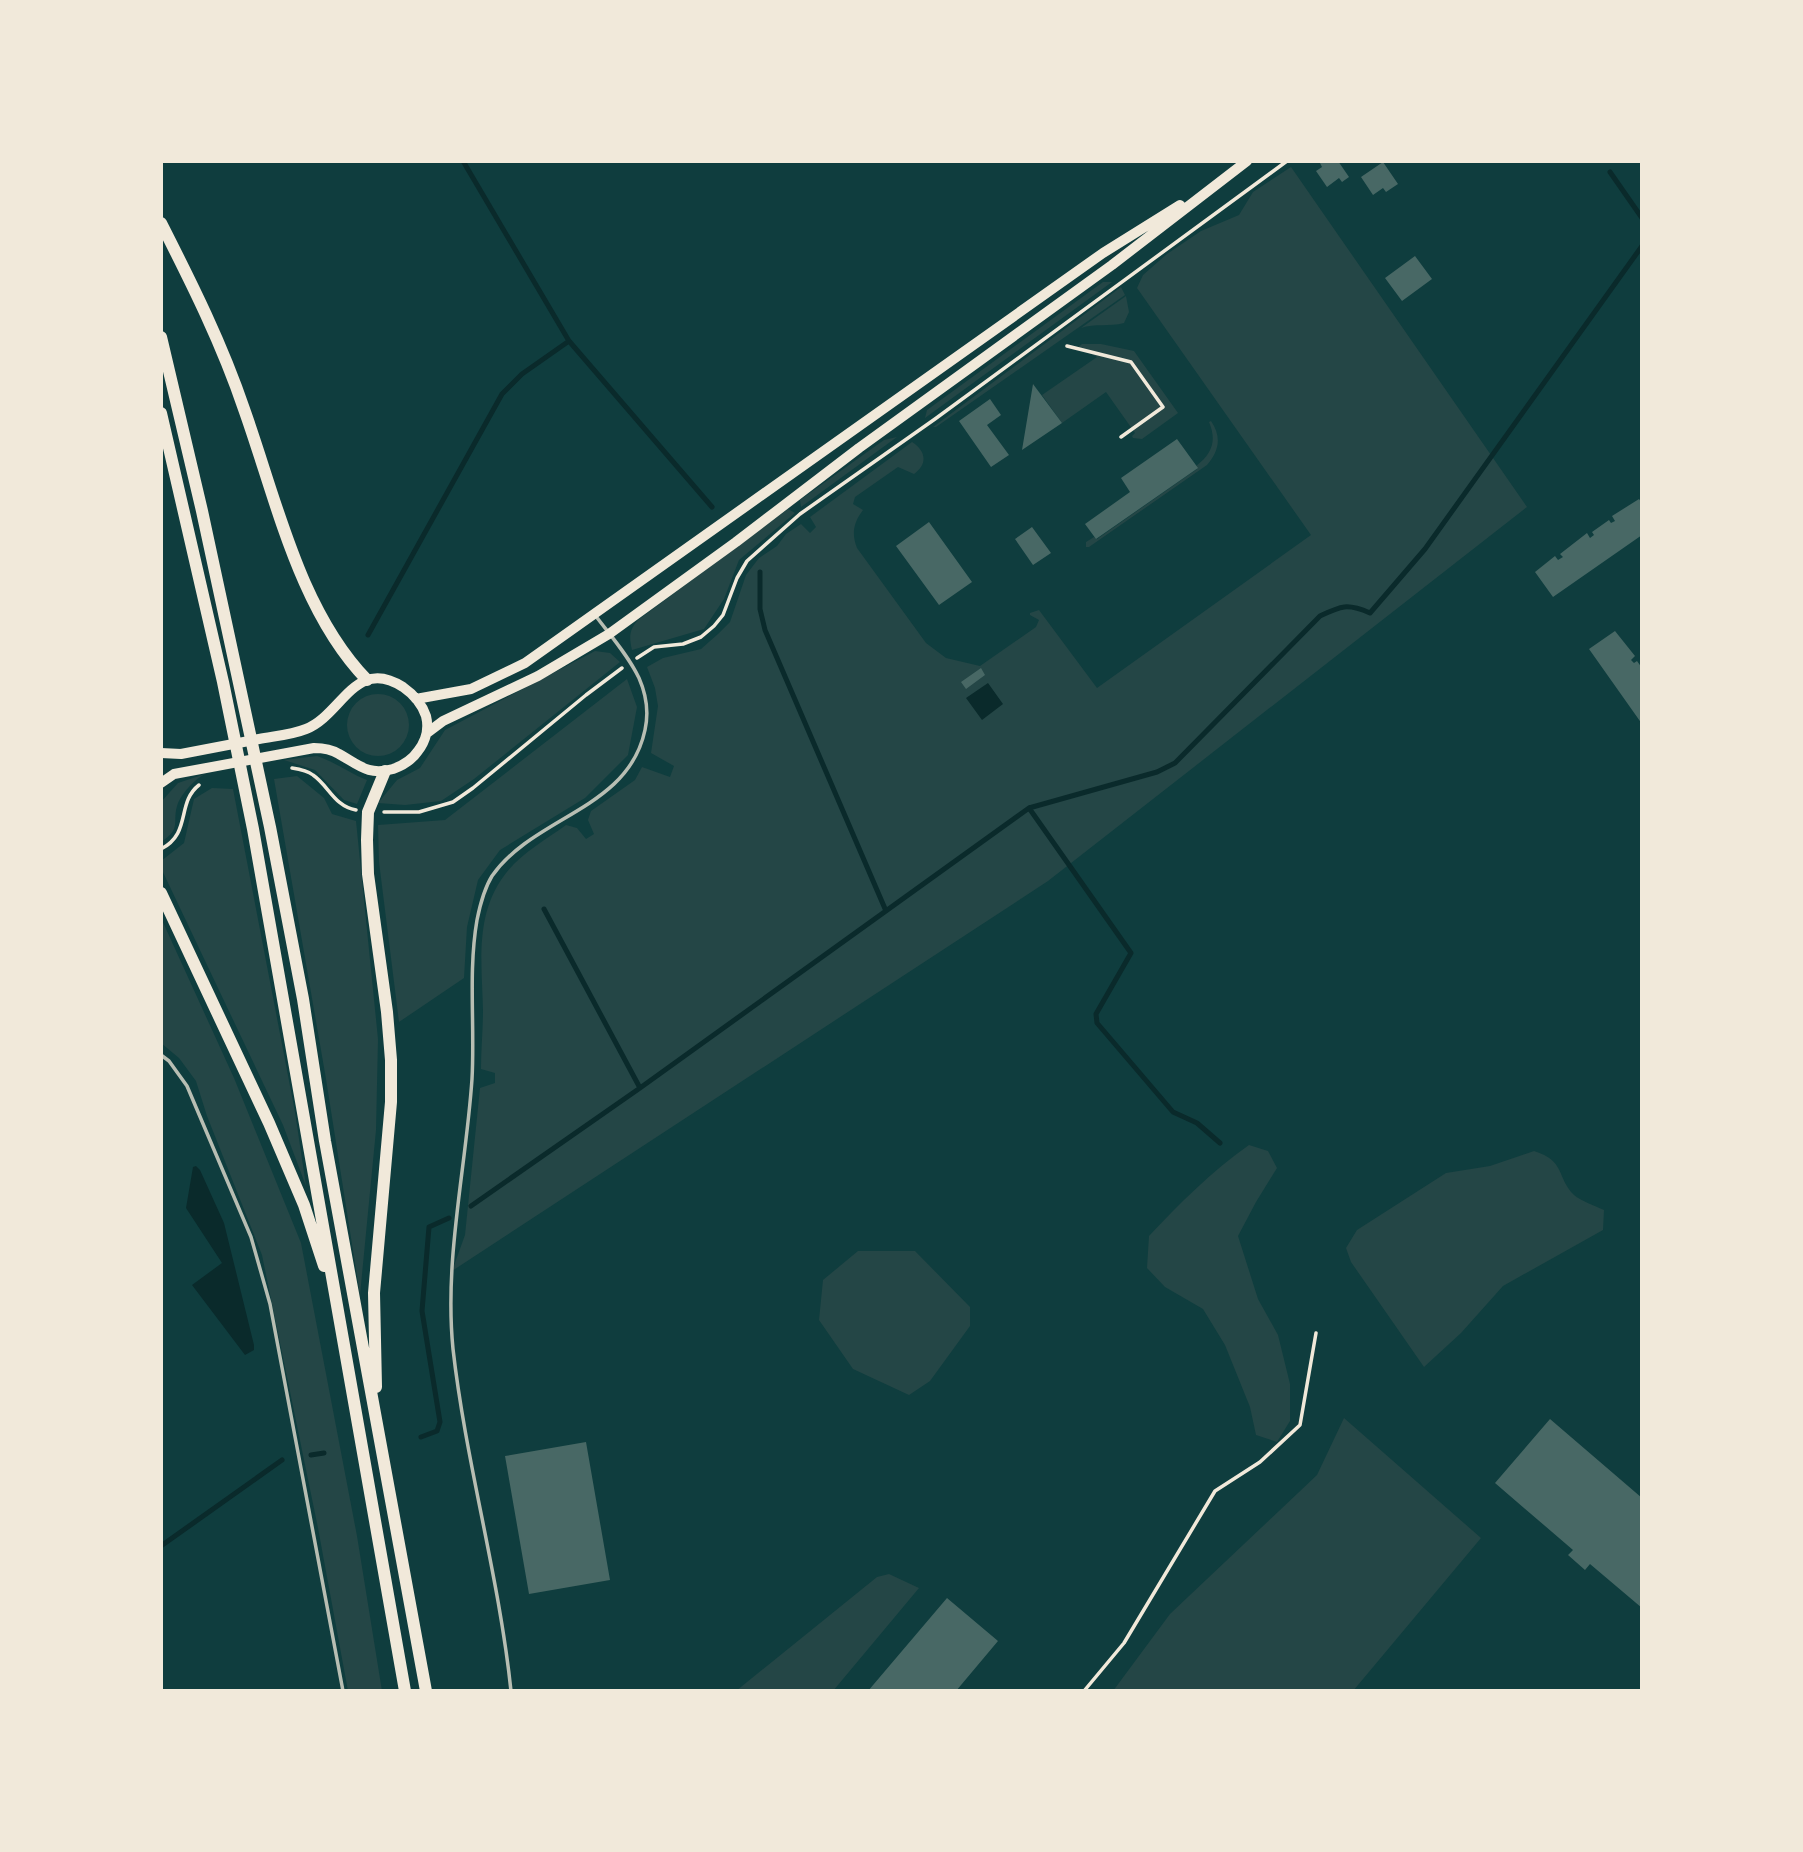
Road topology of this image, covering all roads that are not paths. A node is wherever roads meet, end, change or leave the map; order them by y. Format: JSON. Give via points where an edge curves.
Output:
{"nodes":[{"id":1,"x":1247,"y":161,"type":"edge"},
{"id":2,"x":1233,"y":171,"type":"junction"},
{"id":3,"x":161,"y":223,"type":"edge"},
{"id":4,"x":161,"y":337,"type":"edge"},
{"id":5,"x":897,"y":398,"type":"junction"},
{"id":6,"x":161,"y":413,"type":"edge"},
{"id":7,"x":908,"y":414,"type":"junction"},
{"id":8,"x":594,"y":613,"type":"junction"},
{"id":9,"x":609,"y":634,"type":"junction"},
{"id":10,"x":367,"y":680,"type":"junction"},
{"id":11,"x":416,"y":699,"type":"junction"},
{"id":12,"x":427,"y":733,"type":"junction"},
{"id":13,"x":161,"y":753,"type":"edge"},
{"id":14,"x":385,"y":771,"type":"junction"},
{"id":15,"x":161,"y":783,"type":"edge"},
{"id":16,"x":161,"y":893,"type":"edge"},
{"id":17,"x":161,"y":1055,"type":"edge"},
{"id":18,"x":335,"y":1299,"type":"junction"},
{"id":19,"x":376,"y":1422,"type":"junction"},
{"id":20,"x":343,"y":1691,"type":"edge"},
{"id":21,"x":405,"y":1691,"type":"edge"},
{"id":22,"x":426,"y":1691,"type":"edge"},
{"id":23,"x":511,"y":1691,"type":"edge"}],
"edges":[{"from":1,"to":2,"type":"main road"},
{"from":2,"to":5,"type":"main road","via":[[1103,253]]},
{"from":2,"to":7,"type":"main road"},
{"from":3,"to":10,"type":"highway","via":[[225,358],[314,600],[348,660]]},
{"from":4,"to":19,"type":"highway","via":[[270,827]]},
{"from":5,"to":7,"type":"main road"},
{"from":5,"to":8,"type":"main road"},
{"from":6,"to":18,"type":"highway","via":[[253,829]]},
{"from":7,"to":9,"type":"main road"},
{"from":8,"to":9,"type":"lane"},
{"from":8,"to":11,"type":"main road","via":[[526,663],[491,680],[471,689]]},
{"from":9,"to":12,"type":"main road","via":[[538,676],[443,720]]},
{"from":9,"to":23,"type":"lane","via":[[630,662],[644,693],[646,723],[636,760],[608,791],[545,830],[492,876],[483,895],[474,943],[472,1074],[451,1314],[459,1391],[505,1634]]},
{"from":10,"to":11,"type":"main road","via":[[396,683]]},
{"from":10,"to":13,"type":"main road","via":[[306,729],[181,754]]},
{"from":11,"to":12,"type":"main road","via":[[427,720]]},
{"from":12,"to":14,"type":"main road","via":[[411,761]]},
{"from":14,"to":15,"type":"main road","via":[[374,772],[328,749],[314,748],[174,774]]},
{"from":14,"to":19,"type":"highway","via":[[368,812],[367,840],[387,1012],[391,1102],[374,1293]]},
{"from":16,"to":18,"type":"highway","via":[[269,1123],[304,1205]]},
{"from":17,"to":20,"type":"lane","via":[[187,1086],[260,1265]]},
{"from":18,"to":21,"type":"highway"},
{"from":19,"to":22,"type":"highway"}]}
